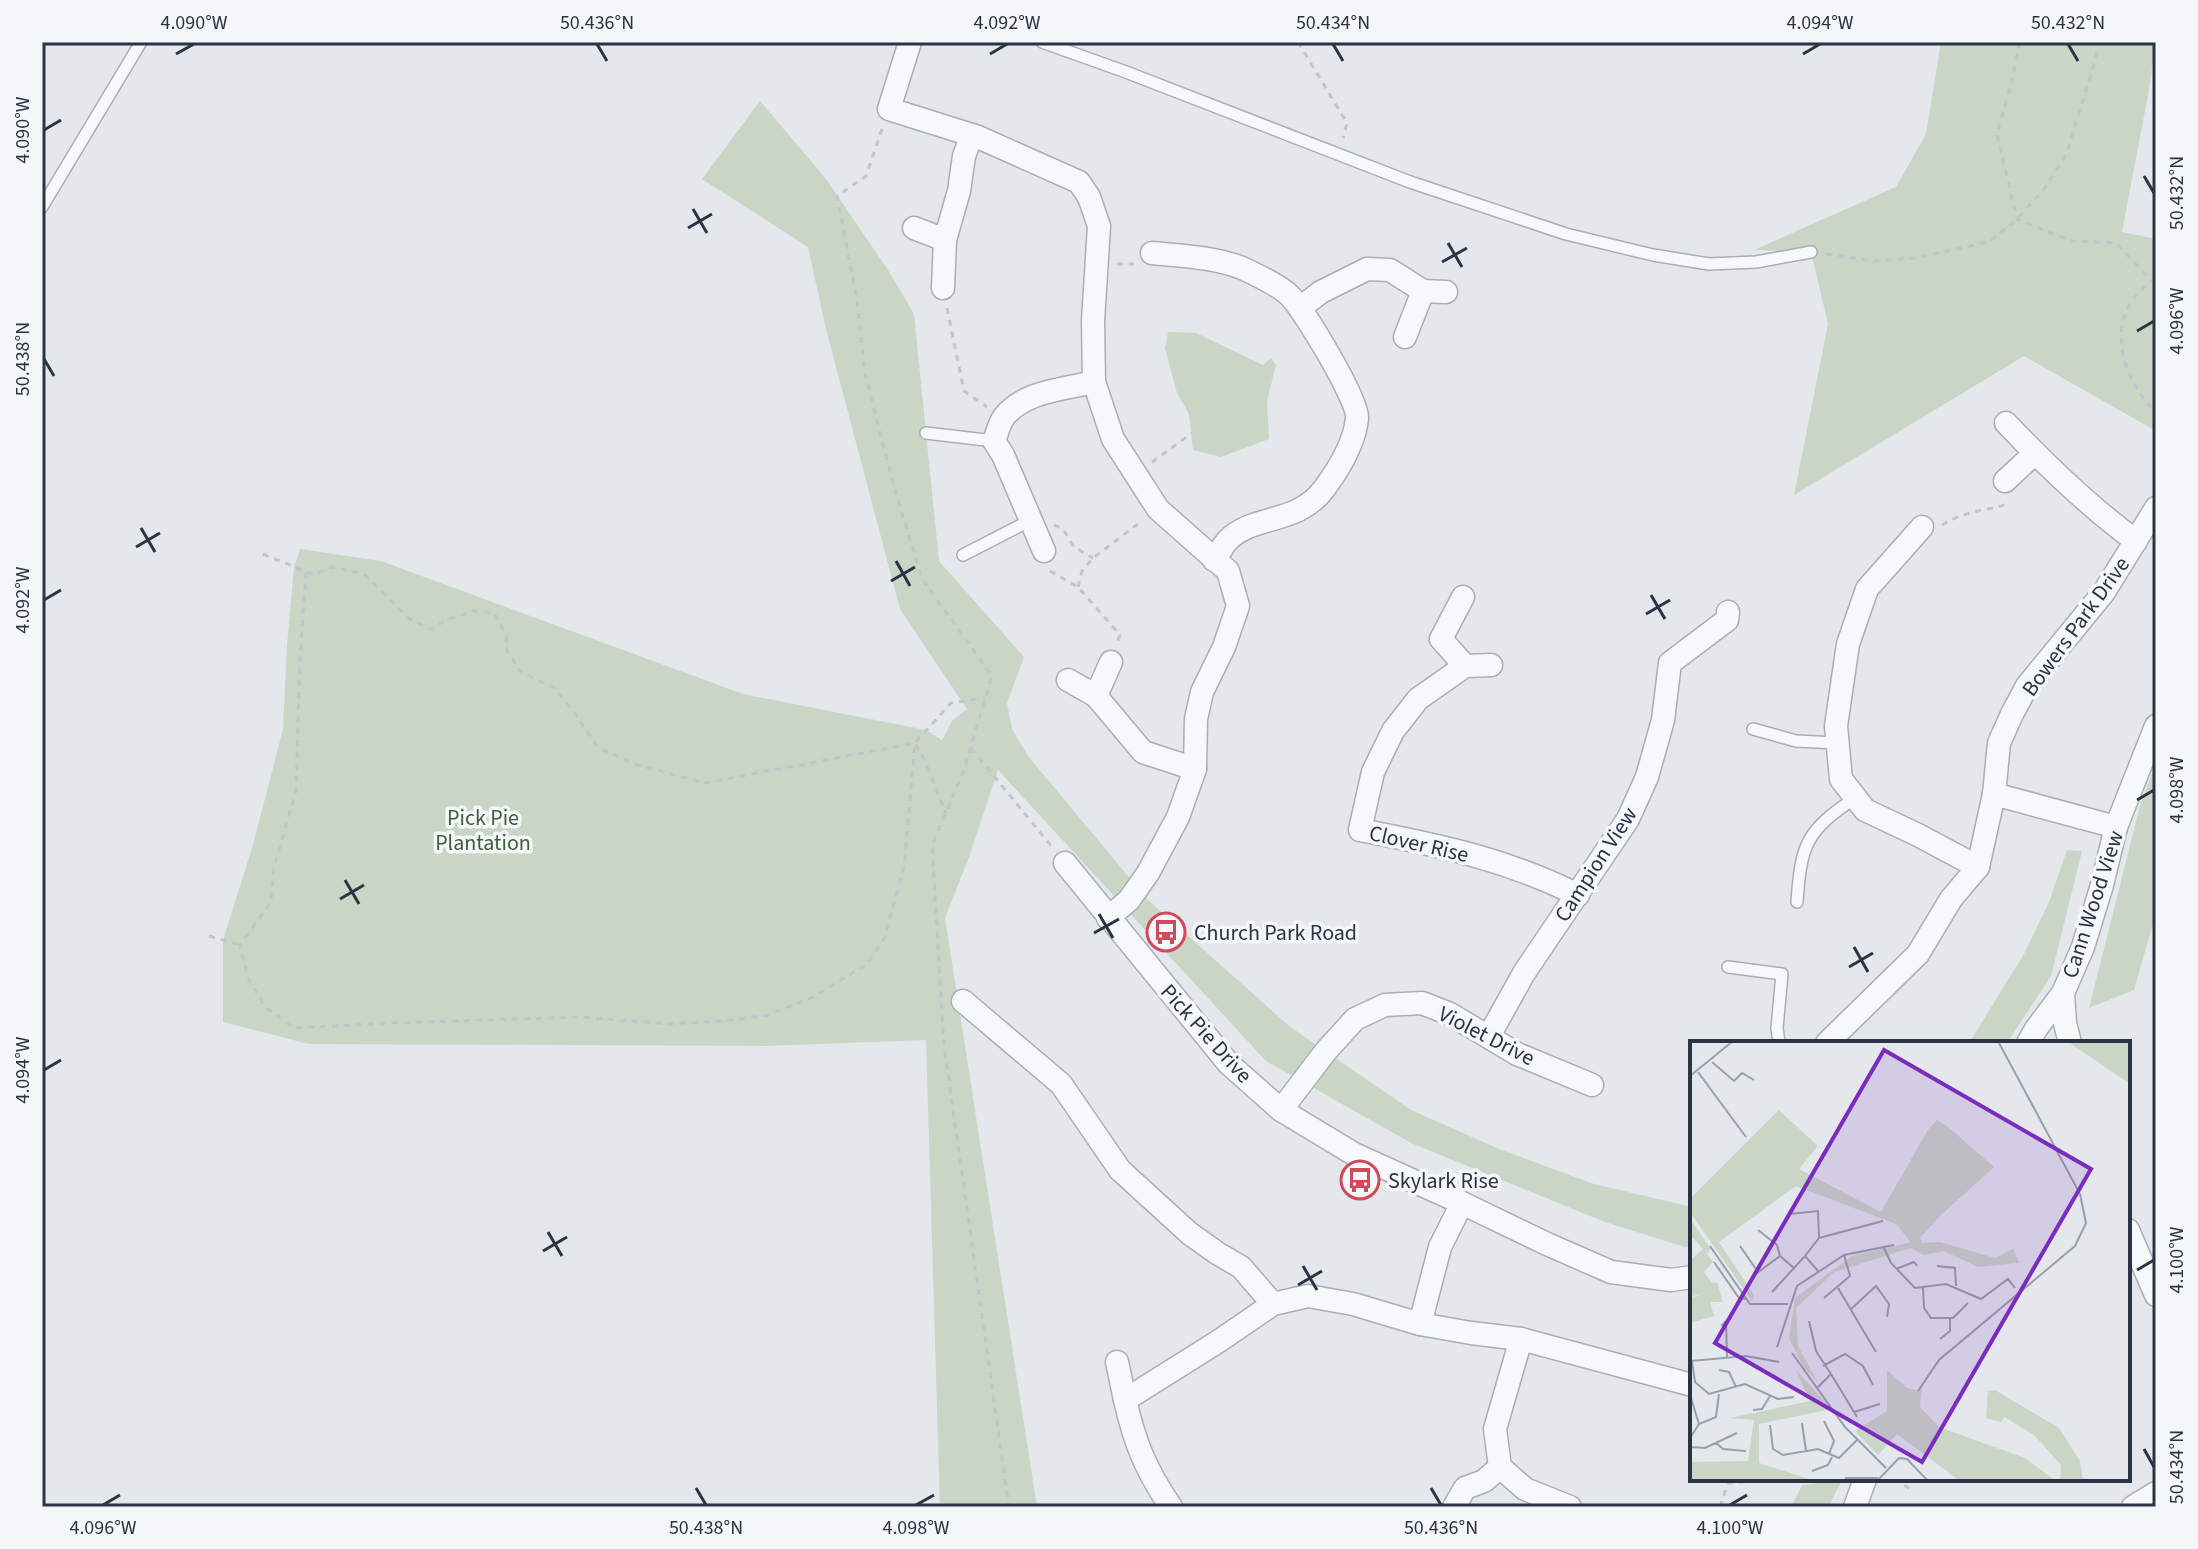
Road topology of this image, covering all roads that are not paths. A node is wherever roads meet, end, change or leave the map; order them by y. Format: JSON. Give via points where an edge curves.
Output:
{"nodes":[{"id":1,"x":141,"y":42,"type":"edge"},
{"id":2,"x":910,"y":42,"type":"edge"},
{"id":3,"x":1042,"y":42,"type":"edge"},
{"id":4,"x":972,"y":135,"type":"junction"},
{"id":5,"x":42,"y":207,"type":"edge"},
{"id":6,"x":914,"y":228,"type":"dead end"},
{"id":7,"x":945,"y":240,"type":"junction"},
{"id":8,"x":1811,"y":252,"type":"road end"},
{"id":9,"x":1152,"y":253,"type":"road end"},
{"id":10,"x":943,"y":288,"type":"road end"},
{"id":11,"x":1423,"y":291,"type":"junction"},
{"id":12,"x":1446,"y":292,"type":"dead end"},
{"id":13,"x":1300,"y":308,"type":"junction"},
{"id":14,"x":1405,"y":337,"type":"dead end"},
{"id":15,"x":1094,"y":382,"type":"junction"},
{"id":16,"x":2006,"y":423,"type":"dead end"},
{"id":17,"x":926,"y":433,"type":"dead end"},
{"id":18,"x":994,"y":441,"type":"junction"},
{"id":19,"x":2035,"y":453,"type":"junction"},
{"id":20,"x":2005,"y":481,"type":"road end"},
{"id":21,"x":2156,"y":508,"type":"edge"},
{"id":22,"x":1031,"y":520,"type":"junction"},
{"id":23,"x":1922,"y":527,"type":"road end"},
{"id":24,"x":2136,"y":541,"type":"junction"},
{"id":25,"x":1044,"y":551,"type":"road end"},
{"id":26,"x":963,"y":555,"type":"dead end"},
{"id":27,"x":1214,"y":560,"type":"junction"},
{"id":28,"x":1463,"y":597,"type":"dead end"},
{"id":29,"x":1728,"y":612,"type":"dead end"},
{"id":30,"x":1111,"y":662,"type":"road end"},
{"id":31,"x":1491,"y":665,"type":"dead end"},
{"id":32,"x":1465,"y":666,"type":"junction"},
{"id":33,"x":1068,"y":680,"type":"dead end"},
{"id":34,"x":1096,"y":696,"type":"junction"},
{"id":35,"x":2156,"y":726,"type":"edge"},
{"id":36,"x":1753,"y":729,"type":"dead end"},
{"id":37,"x":1837,"y":743,"type":"junction"},
{"id":38,"x":1195,"y":769,"type":"junction"},
{"id":39,"x":1994,"y":794,"type":"junction"},
{"id":40,"x":1855,"y":798,"type":"junction"},
{"id":41,"x":2116,"y":827,"type":"junction"},
{"id":42,"x":1065,"y":863,"type":"road end"},
{"id":43,"x":1978,"y":867,"type":"junction"},
{"id":44,"x":1578,"y":895,"type":"junction"},
{"id":45,"x":1797,"y":902,"type":"dead end"},
{"id":46,"x":1108,"y":918,"type":"junction"},
{"id":47,"x":1728,"y":967,"type":"dead end"},
{"id":48,"x":2063,"y":993,"type":"junction"},
{"id":49,"x":963,"y":1001,"type":"dead end"},
{"id":50,"x":1489,"y":1036,"type":"junction"},
{"id":51,"x":1779,"y":1041,"type":"edge"},
{"id":52,"x":1829,"y":1041,"type":"edge"},
{"id":53,"x":2029,"y":1041,"type":"edge"},
{"id":54,"x":2070,"y":1041,"type":"edge"},
{"id":55,"x":1592,"y":1085,"type":"dead end"},
{"id":56,"x":1281,"y":1110,"type":"junction"},
{"id":57,"x":1462,"y":1203,"type":"junction"},
{"id":58,"x":2130,"y":1235,"type":"edge"},
{"id":59,"x":1690,"y":1277,"type":"edge"},
{"id":60,"x":2156,"y":1295,"type":"edge"},
{"id":61,"x":1273,"y":1304,"type":"junction"},
{"id":62,"x":1420,"y":1324,"type":"junction"},
{"id":63,"x":1521,"y":1339,"type":"junction"},
{"id":64,"x":1117,"y":1362,"type":"dead end"},
{"id":65,"x":1690,"y":1384,"type":"edge"},
{"id":66,"x":1125,"y":1400,"type":"junction"},
{"id":67,"x":1500,"y":1467,"type":"junction"},
{"id":68,"x":1865,"y":1481,"type":"edge"},
{"id":69,"x":2156,"y":1493,"type":"edge"},
{"id":70,"x":1171,"y":1507,"type":"edge"},
{"id":71,"x":1454,"y":1507,"type":"edge"},
{"id":72,"x":1570,"y":1507,"type":"edge"},
{"id":73,"x":1855,"y":1507,"type":"edge"},
{"id":74,"x":2133,"y":1507,"type":"edge"}],
"edges":[{"from":1,"to":5,"type":"lane"},
{"from":2,"to":4,"type":"street","via":[[889,109]]},
{"from":3,"to":8,"type":"lane","via":[[1410,182],[1566,234],[1709,264]]},
{"from":4,"to":7,"type":"street"},
{"from":4,"to":15,"type":"street","via":[[1079,182],[1089,197],[1099,226]]},
{"from":6,"to":7,"type":"street"},
{"from":7,"to":10,"type":"street"},
{"from":9,"to":13,"type":"street","via":[[1219,260],[1245,269],[1287,293]]},
{"from":11,"to":12,"type":"street"},
{"from":11,"to":13,"type":"street","via":[[1390,270],[1367,269]]},
{"from":11,"to":14,"type":"street"},
{"from":13,"to":27,"type":"street","via":[[1343,378],[1358,415],[1351,442],[1323,490],[1305,508],[1247,527],[1228,539]]},
{"from":15,"to":18,"type":"street","via":[[1039,394],[1017,406],[1003,418]]},
{"from":15,"to":27,"type":"street","via":[[1113,439],[1158,509]]},
{"from":16,"to":19,"type":"street"},
{"from":17,"to":18,"type":"lane"},
{"from":18,"to":22,"type":"street"},
{"from":19,"to":20,"type":"street"},
{"from":19,"to":24,"type":"street"},
{"from":21,"to":24,"type":"street","name":"Bowers Park Drive"},
{"from":22,"to":25,"type":"street"},
{"from":22,"to":26,"type":"lane"},
{"from":23,"to":37,"type":"street","via":[[1867,589],[1848,644]]},
{"from":24,"to":39,"type":"street","name":"Bowers Park Drive","via":[[2104,592],[2027,686],[1999,743]]},
{"from":27,"to":38,"type":"street","via":[[1228,571],[1238,606],[1232,652],[1202,692]]},
{"from":28,"to":32,"type":"street","via":[[1441,639]]},
{"from":29,"to":44,"type":"street","name":"Campion View","via":[[1727,620],[1670,663],[1663,720],[1647,777],[1628,819]]},
{"from":30,"to":34,"type":"street"},
{"from":31,"to":32,"type":"street"},
{"from":32,"to":44,"type":"street","name":"Clover Rise","via":[[1418,699],[1393,731],[1373,772],[1360,830],[1449,847]]},
{"from":33,"to":34,"type":"street"},
{"from":34,"to":38,"type":"street","via":[[1143,752]]},
{"from":35,"to":41,"type":"street","name":"Cann Wood View"},
{"from":36,"to":37,"type":"lane","via":[[1796,741]]},
{"from":37,"to":40,"type":"street","via":[[1841,779]]},
{"from":38,"to":46,"type":"street","via":[[1178,817],[1148,873]]},
{"from":39,"to":41,"type":"street"},
{"from":39,"to":43,"type":"street","name":"Bowers Park Drive"},
{"from":40,"to":43,"type":"street","via":[[1865,810]]},
{"from":40,"to":45,"type":"lane","via":[[1818,827],[1804,848]]},
{"from":41,"to":48,"type":"street","name":"Cann Wood View","via":[[2083,947]]},
{"from":42,"to":46,"type":"street","name":"Pick Pie Drive"},
{"from":43,"to":52,"type":"street","name":"Bowers Park Drive","via":[[1951,899],[1918,954]]},
{"from":44,"to":50,"type":"street","name":"Campion View","via":[[1524,973]]},
{"from":46,"to":56,"type":"street","name":"Pick Pie Drive","via":[[1229,1064]]},
{"from":47,"to":51,"type":"lane","via":[[1782,974]]},
{"from":48,"to":53,"type":"street","name":"Cann Wood View"},
{"from":48,"to":54,"type":"street","name":"Cann Wood View"},
{"from":49,"to":61,"type":"street","via":[[1061,1084],[1120,1170],[1189,1233],[1241,1267]]},
{"from":50,"to":55,"type":"street","name":"Violet Drive","via":[[1517,1054]]},
{"from":50,"to":56,"type":"street","name":"Violet Drive","via":[[1422,1003],[1385,1005],[1355,1019]]},
{"from":56,"to":57,"type":"street","name":"Pick Pie Drive","via":[[1354,1154]]},
{"from":57,"to":59,"type":"street","name":"Pick Pie Drive","via":[[1611,1272]]},
{"from":57,"to":62,"type":"street","via":[[1440,1247]]},
{"from":58,"to":60,"type":"street"},
{"from":61,"to":62,"type":"street","via":[[1308,1296]]},
{"from":61,"to":66,"type":"street"},
{"from":62,"to":63,"type":"street"},
{"from":63,"to":65,"type":"street"},
{"from":63,"to":67,"type":"street","via":[[1495,1429]]},
{"from":64,"to":66,"type":"street"},
{"from":66,"to":70,"type":"street","via":[[1150,1477]]},
{"from":67,"to":71,"type":"street","via":[[1465,1488]]},
{"from":67,"to":72,"type":"street","via":[[1525,1489]]},
{"from":68,"to":73,"type":"street"},
{"from":69,"to":74,"type":"street"}]}
